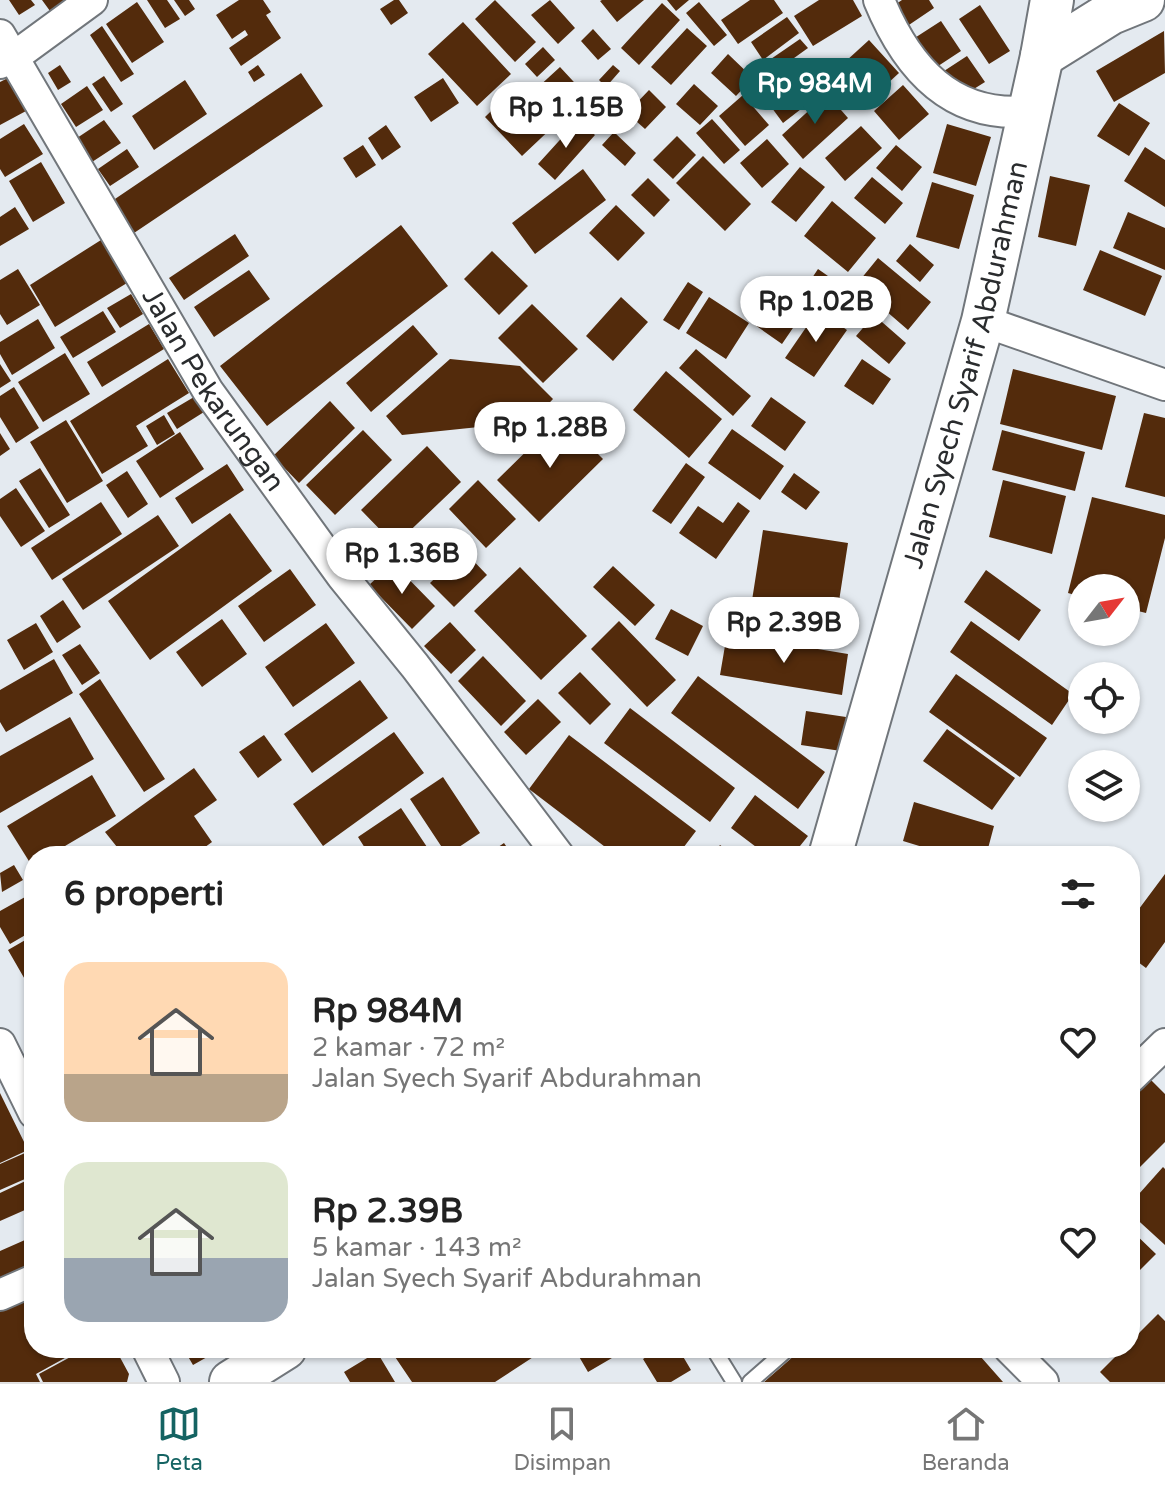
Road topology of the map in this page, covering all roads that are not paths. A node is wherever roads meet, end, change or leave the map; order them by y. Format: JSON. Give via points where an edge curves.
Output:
{"nodes":[{"id":1,"x":92,"y":0,"type":"edge"},
{"id":2,"x":879,"y":0,"type":"edge"},
{"id":3,"x":1052,"y":0,"type":"edge"},
{"id":4,"x":1143,"y":0,"type":"edge"},
{"id":5,"x":5,"y":52,"type":"edge"},
{"id":6,"x":1042,"y":56,"type":"junction"},
{"id":7,"x":1030,"y":111,"type":"junction"},
{"id":8,"x":983,"y":321,"type":"junction"},
{"id":9,"x":1165,"y":385,"type":"edge"},
{"id":10,"x":551,"y":846,"type":"edge"},
{"id":11,"x":833,"y":846,"type":"edge"},
{"id":12,"x":0,"y":1044,"type":"edge"},
{"id":13,"x":1165,"y":1044,"type":"edge"},
{"id":14,"x":1140,"y":1068,"type":"edge"},
{"id":15,"x":24,"y":1093,"type":"edge"},
{"id":16,"x":24,"y":1284,"type":"edge"},
{"id":17,"x":0,"y":1295,"type":"edge"},
{"id":18,"x":152,"y":1358,"type":"edge"},
{"id":19,"x":269,"y":1358,"type":"edge"},
{"id":20,"x":719,"y":1358,"type":"edge"},
{"id":21,"x":778,"y":1358,"type":"edge"},
{"id":22,"x":1019,"y":1358,"type":"edge"},
{"id":23,"x":164,"y":1382,"type":"edge"},
{"id":24,"x":231,"y":1382,"type":"edge"},
{"id":25,"x":734,"y":1382,"type":"edge"},
{"id":26,"x":750,"y":1382,"type":"edge"},
{"id":27,"x":1043,"y":1382,"type":"edge"}],
"edges":[{"from":1,"to":5,"type":"street","name":"Jalan Pekarungan"},
{"from":2,"to":7,"type":"street","via":[[890,26],[931,83],[967,105]]},
{"from":3,"to":6,"type":"main road","name":"Jalan Syech Syarif Abdurahman"},
{"from":4,"to":6,"type":"main road","via":[[1111,13]]},
{"from":5,"to":10,"type":"street","name":"Jalan Pekarungan","via":[[208,391],[342,576]]},
{"from":6,"to":7,"type":"main road","name":"Jalan Syech Syarif Abdurahman"},
{"from":7,"to":8,"type":"main road","name":"Jalan Syech Syarif Abdurahman"},
{"from":8,"to":9,"type":"street"},
{"from":8,"to":11,"type":"main road","name":"Jalan Syech Syarif Abdurahman"},
{"from":12,"to":15,"type":"street"},
{"from":13,"to":14,"type":"street"},
{"from":16,"to":17,"type":"street"},
{"from":18,"to":23,"type":"street"},
{"from":19,"to":24,"type":"main road"},
{"from":20,"to":25,"type":"lane"},
{"from":21,"to":26,"type":"lane"},
{"from":22,"to":27,"type":"street"}]}
